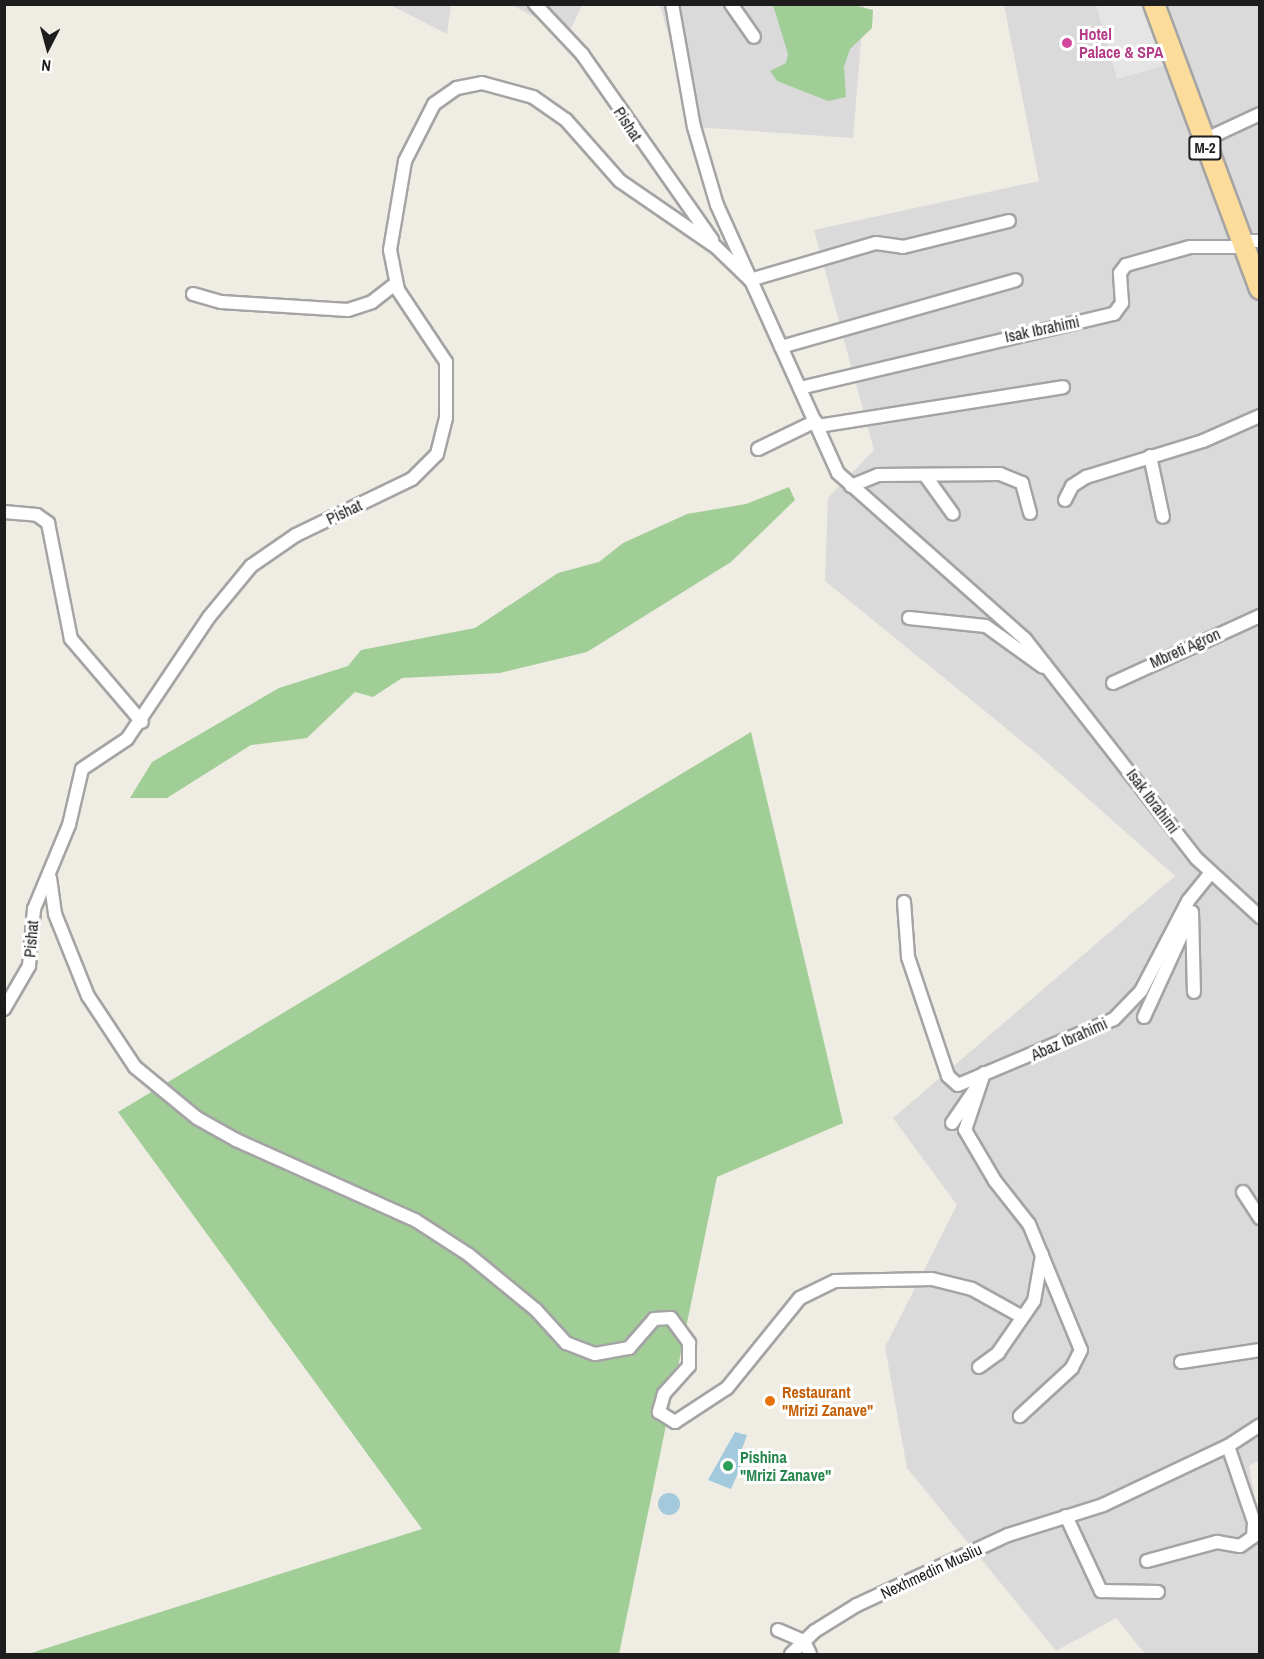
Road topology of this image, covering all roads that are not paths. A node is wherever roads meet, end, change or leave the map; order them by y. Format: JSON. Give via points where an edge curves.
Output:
{"nodes":[{"id":1,"x":536,"y":4,"type":"edge"},
{"id":2,"x":672,"y":4,"type":"edge"},
{"id":3,"x":731,"y":4,"type":"edge"},
{"id":4,"x":1154,"y":4,"type":"edge"},
{"id":5,"x":754,"y":37,"type":"dead end"},
{"id":6,"x":1260,"y":114,"type":"edge"},
{"id":7,"x":1202,"y":141,"type":"junction"},
{"id":8,"x":1009,"y":221,"type":"dead end"},
{"id":9,"x":1248,"y":243,"type":"edge"},
{"id":10,"x":716,"y":247,"type":"junction"},
{"id":11,"x":750,"y":280,"type":"junction"},
{"id":12,"x":1016,"y":280,"type":"dead end"},
{"id":13,"x":395,"y":284,"type":"junction"},
{"id":14,"x":1260,"y":290,"type":"edge"},
{"id":15,"x":193,"y":294,"type":"dead end"},
{"id":16,"x":781,"y":347,"type":"junction"},
{"id":17,"x":1062,"y":387,"type":"dead end"},
{"id":18,"x":800,"y":388,"type":"junction"},
{"id":19,"x":1260,"y":416,"type":"edge"},
{"id":20,"x":817,"y":423,"type":"junction"},
{"id":21,"x":758,"y":449,"type":"dead end"},
{"id":22,"x":1150,"y":456,"type":"junction"},
{"id":23,"x":927,"y":478,"type":"junction"},
{"id":24,"x":851,"y":486,"type":"junction"},
{"id":25,"x":1065,"y":500,"type":"dead end"},
{"id":26,"x":4,"y":512,"type":"edge"},
{"id":27,"x":1030,"y":513,"type":"dead end"},
{"id":28,"x":953,"y":514,"type":"dead end"},
{"id":29,"x":1163,"y":517,"type":"dead end"},
{"id":30,"x":1260,"y":616,"type":"edge"},
{"id":31,"x":909,"y":618,"type":"dead end"},
{"id":32,"x":1056,"y":676,"type":"junction"},
{"id":33,"x":1113,"y":683,"type":"dead end"},
{"id":34,"x":142,"y":722,"type":"junction"},
{"id":35,"x":1210,"y":874,"type":"junction"},
{"id":36,"x":50,"y":878,"type":"junction"},
{"id":37,"x":1194,"y":894,"type":"junction"},
{"id":38,"x":904,"y":902,"type":"dead end"},
{"id":39,"x":1192,"y":911,"type":"junction"},
{"id":40,"x":1260,"y":917,"type":"edge"},
{"id":41,"x":1194,"y":992,"type":"dead end"},
{"id":42,"x":4,"y":1009,"type":"edge"},
{"id":43,"x":1144,"y":1017,"type":"dead end"},
{"id":44,"x":984,"y":1073,"type":"junction"},
{"id":45,"x":952,"y":1123,"type":"dead end"},
{"id":46,"x":1243,"y":1192,"type":"dead end"},
{"id":47,"x":1260,"y":1218,"type":"edge"},
{"id":48,"x":1042,"y":1251,"type":"junction"},
{"id":49,"x":1019,"y":1315,"type":"junction"},
{"id":50,"x":1260,"y":1350,"type":"edge"},
{"id":51,"x":1181,"y":1362,"type":"dead end"},
{"id":52,"x":979,"y":1367,"type":"dead end"},
{"id":53,"x":1020,"y":1416,"type":"dead end"},
{"id":54,"x":1260,"y":1425,"type":"edge"},
{"id":55,"x":1228,"y":1446,"type":"junction"},
{"id":56,"x":1066,"y":1516,"type":"junction"},
{"id":57,"x":1147,"y":1561,"type":"dead end"},
{"id":58,"x":1158,"y":1592,"type":"dead end"},
{"id":59,"x":778,"y":1630,"type":"dead end"},
{"id":60,"x":804,"y":1641,"type":"junction"},
{"id":61,"x":791,"y":1654,"type":"edge"},
{"id":62,"x":810,"y":1654,"type":"edge"}],
"edges":[{"from":1,"to":10,"type":"street","name":"Pishat","via":[[576,47]]},
{"from":2,"to":11,"type":"street","name":"Isak Ibrahimi","via":[[701,158]]},
{"from":3,"to":5,"type":"street"},
{"from":4,"to":7,"type":"main road","number":"M-2"},
{"from":6,"to":7,"type":"street"},
{"from":7,"to":9,"type":"main road","number":"M-2"},
{"from":8,"to":11,"type":"street","via":[[903,247],[876,243]]},
{"from":9,"to":14,"type":"main road","number":"M-2"},
{"from":9,"to":18,"type":"street","name":"Isak Ibrahimi","via":[[1190,247],[1126,265],[1120,273],[1122,303],[1114,314]]},
{"from":10,"to":11,"type":"street","name":"Pishat"},
{"from":10,"to":13,"type":"street","name":"Pishat","via":[[620,181],[549,106],[509,87],[469,85],[434,104],[405,161],[391,233]]},
{"from":11,"to":16,"type":"street","name":"Isak Ibrahimi"},
{"from":12,"to":16,"type":"street"},
{"from":13,"to":15,"type":"street","via":[[372,302],[348,309],[221,302]]},
{"from":13,"to":34,"type":"street","name":"Pishat","via":[[446,362],[447,407],[437,454],[412,479],[296,535],[251,566],[209,617]]},
{"from":16,"to":18,"type":"street","name":"Isak Ibrahimi"},
{"from":17,"to":20,"type":"street"},
{"from":18,"to":20,"type":"street","name":"Isak Ibrahimi"},
{"from":19,"to":22,"type":"street"},
{"from":20,"to":21,"type":"street"},
{"from":20,"to":24,"type":"street","name":"Isak Ibrahimi","via":[[834,465]]},
{"from":22,"to":25,"type":"street","via":[[1078,481]]},
{"from":22,"to":29,"type":"street"},
{"from":23,"to":24,"type":"street","via":[[878,475]]},
{"from":23,"to":27,"type":"street","via":[[993,473],[1014,477],[1026,490]]},
{"from":23,"to":28,"type":"street"},
{"from":24,"to":32,"type":"street","name":"Isak Ibrahimi","via":[[1018,633]]},
{"from":26,"to":34,"type":"street","via":[[38,515],[48,523],[71,639]]},
{"from":30,"to":33,"type":"street","name":"Mbreti Agron"},
{"from":31,"to":32,"type":"street","name":"Isak Ibrahimi","via":[[986,626]]},
{"from":32,"to":35,"type":"street","name":"Isak Ibrahimi"},
{"from":34,"to":36,"type":"street","name":"Pishat","via":[[117,749],[79,773]]},
{"from":35,"to":37,"type":"street","name":"Abaz Ibrahimi"},
{"from":35,"to":40,"type":"street","name":"Isak Ibrahimi"},
{"from":36,"to":42,"type":"street","name":"Pishat","via":[[34,909],[29,966]]},
{"from":36,"to":49,"type":"street","via":[[55,914],[88,996],[135,1067],[197,1118],[236,1140],[415,1220],[470,1255],[536,1310],[566,1343],[595,1354],[629,1348],[654,1319],[671,1318],[689,1343],[689,1366],[664,1394],[659,1412],[675,1422],[727,1388],[800,1298],[835,1281],[932,1279],[972,1289]]},
{"from":37,"to":39,"type":"street"},
{"from":37,"to":44,"type":"street","name":"Abaz Ibrahimi","via":[[1141,991],[1114,1019],[1068,1043]]},
{"from":38,"to":44,"type":"street","name":"Abaz Ibrahimi","via":[[908,957],[950,1080],[958,1085]]},
{"from":39,"to":41,"type":"street"},
{"from":39,"to":43,"type":"street"},
{"from":44,"to":45,"type":"street"},
{"from":44,"to":48,"type":"street","via":[[965,1130]]},
{"from":46,"to":47,"type":"street"},
{"from":48,"to":49,"type":"street","via":[[1036,1294]]},
{"from":48,"to":53,"type":"street","via":[[1081,1350],[1072,1368]]},
{"from":49,"to":52,"type":"street","via":[[998,1353]]},
{"from":50,"to":51,"type":"street"},
{"from":54,"to":55,"type":"street","name":"Nexhmedin Musliu"},
{"from":55,"to":56,"type":"street","name":"Nexhmedin Musliu","via":[[1103,1505]]},
{"from":55,"to":57,"type":"street","via":[[1251,1512],[1253,1537],[1240,1546],[1217,1542]]},
{"from":56,"to":58,"type":"street","via":[[1101,1591]]},
{"from":56,"to":60,"type":"street","name":"Nexhmedin Musliu","via":[[1008,1535],[857,1605]]},
{"from":59,"to":60,"type":"street"},
{"from":60,"to":61,"type":"street","name":"Nexhmedin Musliu"},
{"from":60,"to":62,"type":"street"}]}
